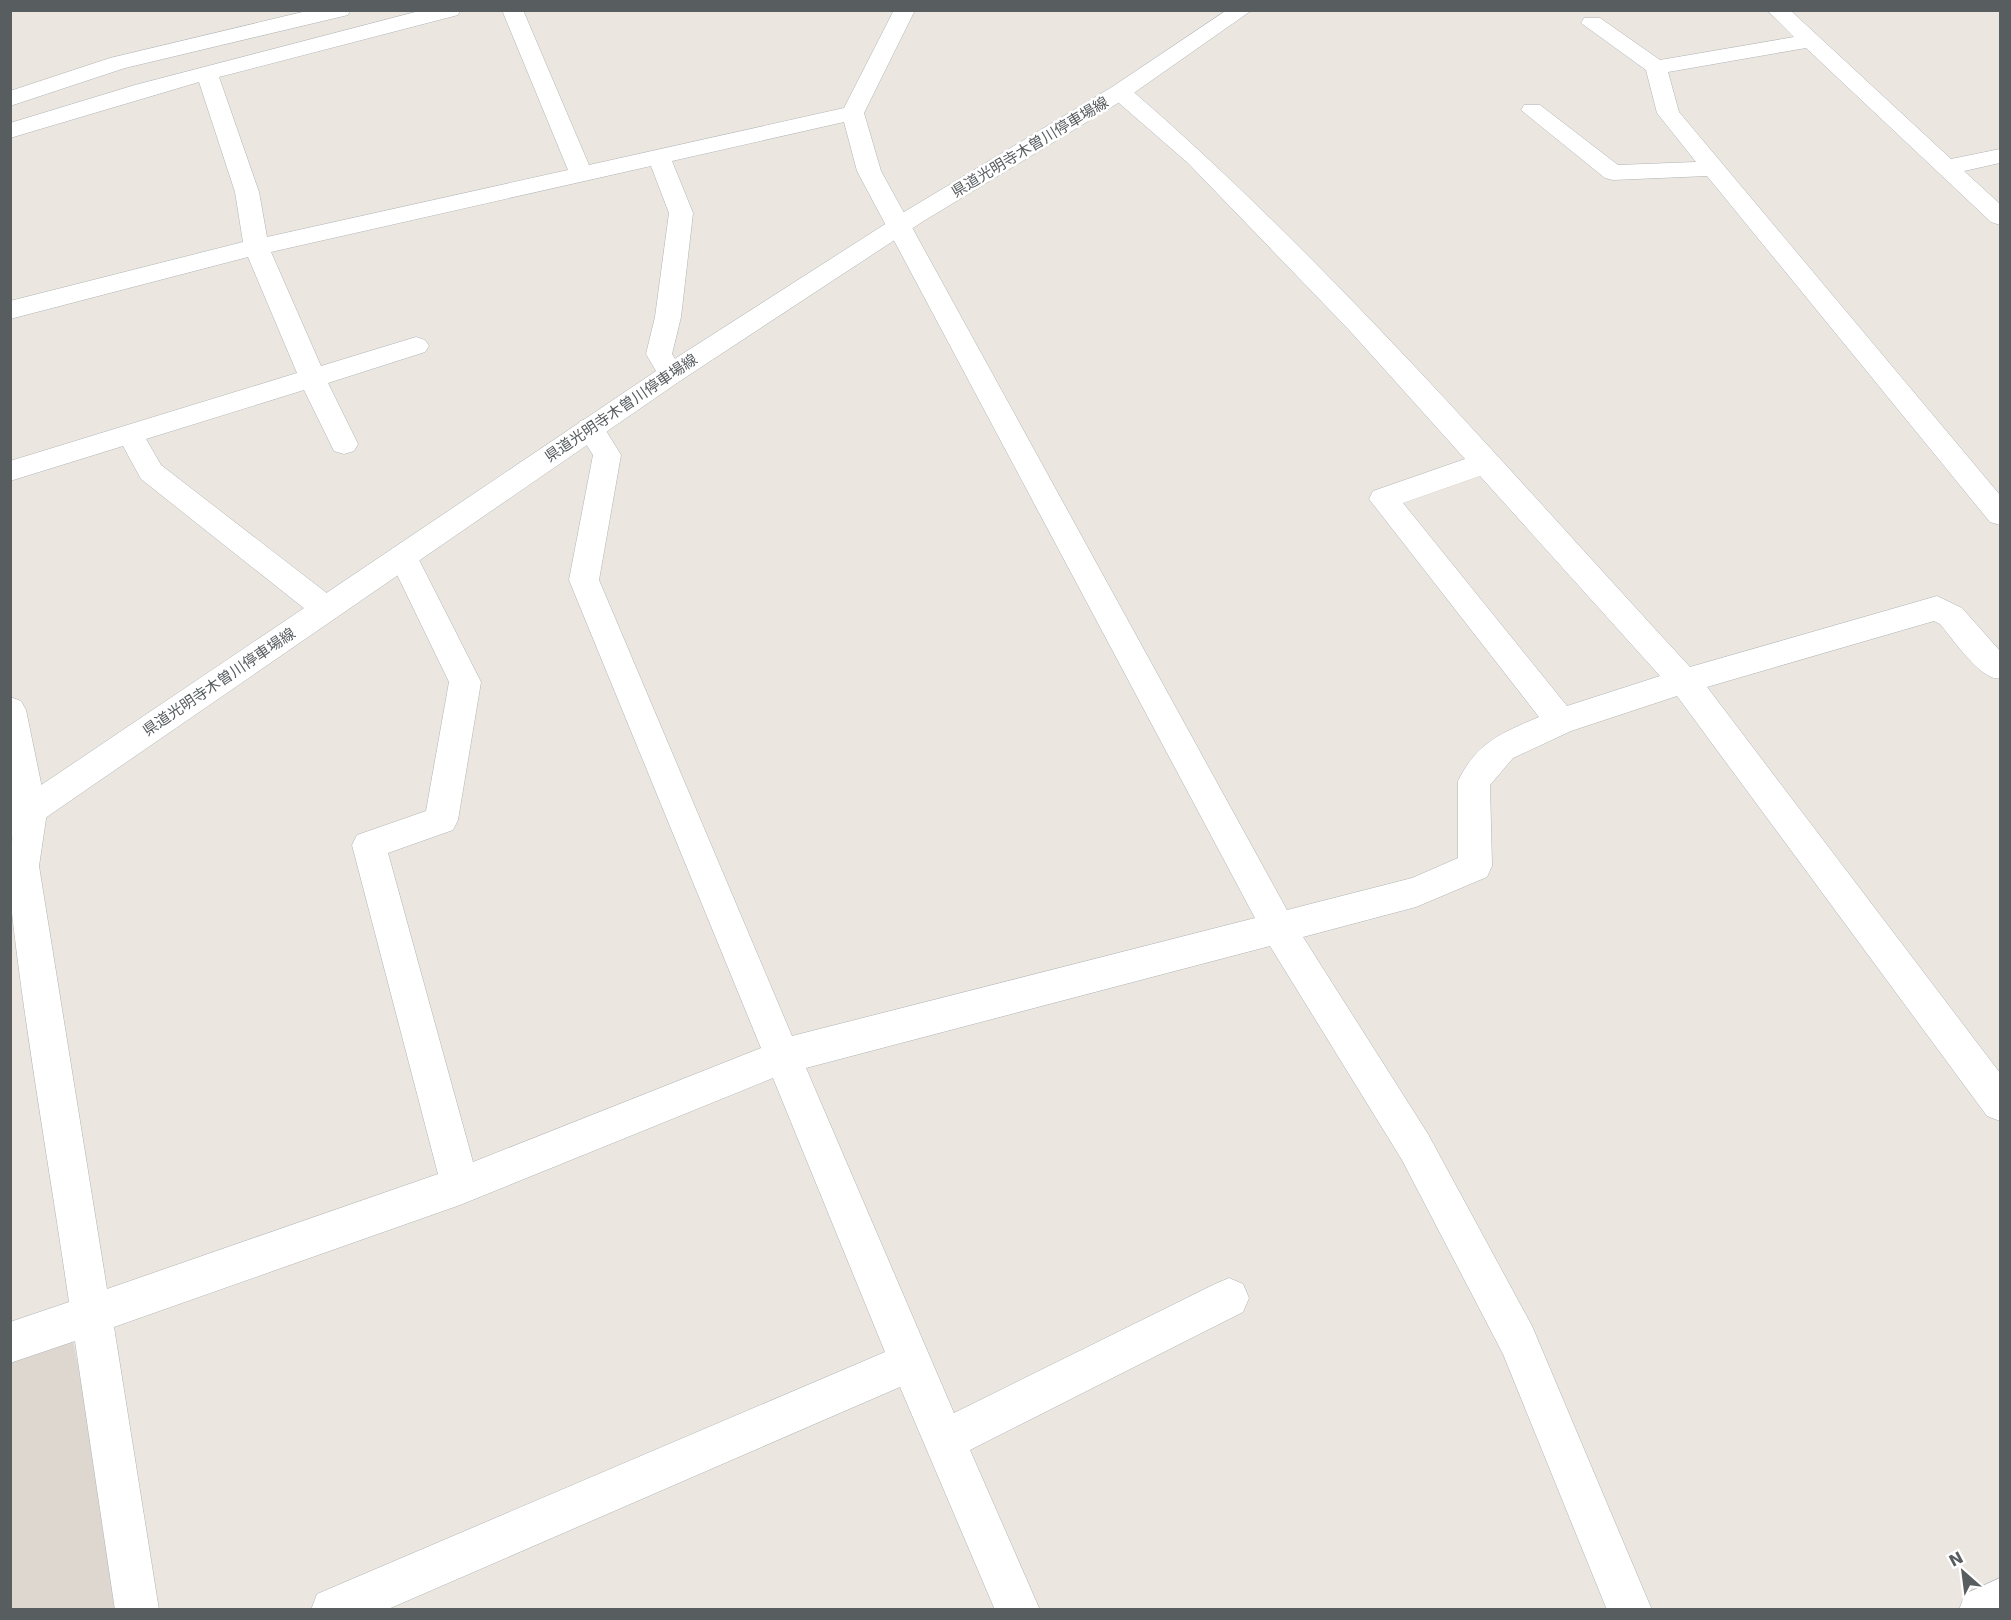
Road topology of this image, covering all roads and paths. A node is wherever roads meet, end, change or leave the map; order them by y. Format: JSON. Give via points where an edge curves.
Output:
{"nodes":[{"id":1,"x":340,"y":10,"type":"edge"},
{"id":2,"x":450,"y":10,"type":"edge"},
{"id":3,"x":512,"y":10,"type":"edge"},
{"id":4,"x":905,"y":10,"type":"edge"},
{"id":5,"x":1242,"y":10,"type":"edge"},
{"id":6,"x":1777,"y":10,"type":"edge"},
{"id":7,"x":1592,"y":23,"type":"dead end"},
{"id":8,"x":1810,"y":42,"type":"junction"},
{"id":9,"x":1656,"y":67,"type":"junction"},
{"id":10,"x":207,"y":73,"type":"junction"},
{"id":11,"x":1120,"y":92,"type":"junction"},
{"id":12,"x":10,"y":99,"type":"edge"},
{"id":13,"x":1532,"y":110,"type":"dead end"},
{"id":14,"x":853,"y":113,"type":"junction"},
{"id":15,"x":10,"y":131,"type":"edge"},
{"id":16,"x":2001,"y":156,"type":"edge"},
{"id":17,"x":659,"y":157,"type":"junction"},
{"id":18,"x":1947,"y":167,"type":"junction"},
{"id":19,"x":1713,"y":168,"type":"junction"},
{"id":20,"x":582,"y":176,"type":"junction"},
{"id":21,"x":2001,"y":217,"type":"edge"},
{"id":22,"x":897,"y":227,"type":"junction"},
{"id":23,"x":256,"y":247,"type":"junction"},
{"id":24,"x":10,"y":310,"type":"edge"},
{"id":25,"x":416,"y":346,"type":"dead end"},
{"id":26,"x":671,"y":374,"type":"junction"},
{"id":27,"x":312,"y":378,"type":"junction"},
{"id":28,"x":590,"y":428,"type":"junction"},
{"id":29,"x":129,"y":433,"type":"junction"},
{"id":30,"x":344,"y":444,"type":"dead end"},
{"id":31,"x":1485,"y":463,"type":"junction"},
{"id":32,"x":10,"y":471,"type":"edge"},
{"id":33,"x":2001,"y":514,"type":"edge"},
{"id":34,"x":403,"y":556,"type":"junction"},
{"id":35,"x":326,"y":609,"type":"junction"},
{"id":36,"x":2001,"y":665,"type":"edge"},
{"id":37,"x":1684,"y":681,"type":"junction"},
{"id":38,"x":10,"y":710,"type":"edge"},
{"id":39,"x":1561,"y":721,"type":"junction"},
{"id":40,"x":20,"y":818,"type":"edge"},
{"id":41,"x":1279,"y":929,"type":"junction"},
{"id":42,"x":784,"y":1056,"type":"junction"},
{"id":43,"x":2001,"y":1103,"type":"edge"},
{"id":44,"x":460,"y":1186,"type":"junction"},
{"id":45,"x":1229,"y":1298,"type":"dead end"},
{"id":46,"x":91,"y":1313,"type":"junction"},
{"id":47,"x":10,"y":1343,"type":"edge"},
{"id":48,"x":910,"y":1362,"type":"junction"},
{"id":49,"x":944,"y":1441,"type":"junction"},
{"id":50,"x":2001,"y":1600,"type":"edge"},
{"id":51,"x":137,"y":1610,"type":"edge"},
{"id":52,"x":333,"y":1610,"type":"edge"},
{"id":53,"x":1018,"y":1610,"type":"edge"},
{"id":54,"x":1629,"y":1610,"type":"edge"},
{"id":55,"x":1981,"y":1610,"type":"edge"}],
"edges":[{"from":1,"to":12,"type":"street","via":[[118,63]]},
{"from":2,"to":10,"type":"street"},
{"from":3,"to":20,"type":"street"},
{"from":4,"to":14,"type":"street"},
{"from":5,"to":11,"type":"street","name":"県道光明寺木曽川停車場線"},
{"from":6,"to":8,"type":"street"},
{"from":7,"to":9,"type":"street"},
{"from":8,"to":9,"type":"street"},
{"from":8,"to":18,"type":"street"},
{"from":9,"to":19,"type":"street","via":[[1668,113]]},
{"from":10,"to":15,"type":"street"},
{"from":10,"to":23,"type":"street","via":[[247,192]]},
{"from":11,"to":22,"type":"street","name":"県道光明寺木曽川停車場線"},
{"from":11,"to":31,"type":"street","via":[[1196,158],[1351,316]]},
{"from":13,"to":19,"type":"street","via":[[1613,173]]},
{"from":14,"to":17,"type":"street"},
{"from":14,"to":22,"type":"street","via":[[869,171]]},
{"from":16,"to":18,"type":"street"},
{"from":17,"to":20,"type":"street"},
{"from":17,"to":26,"type":"street","via":[[681,213],[668,317],[659,354]]},
{"from":18,"to":21,"type":"street"},
{"from":19,"to":33,"type":"street"},
{"from":20,"to":23,"type":"street"},
{"from":22,"to":26,"type":"street","name":"県道光明寺木曽川停車場線"},
{"from":22,"to":41,"type":"street"},
{"from":23,"to":24,"type":"street"},
{"from":23,"to":27,"type":"street"},
{"from":25,"to":27,"type":"street"},
{"from":26,"to":28,"type":"street","name":"県道光明寺木曽川停車場線"},
{"from":27,"to":29,"type":"street"},
{"from":27,"to":30,"type":"street"},
{"from":28,"to":34,"type":"street","name":"県道光明寺木曽川停車場線"},
{"from":28,"to":42,"type":"street","via":[[607,455],[584,580]]},
{"from":29,"to":32,"type":"street"},
{"from":29,"to":35,"type":"street","via":[[151,472]]},
{"from":31,"to":37,"type":"street"},
{"from":31,"to":39,"type":"street","via":[[1383,499]]},
{"from":34,"to":35,"type":"street","name":"県道光明寺木曽川停車場線"},
{"from":34,"to":44,"type":"street","via":[[465,682],[441,820],[369,845]]},
{"from":35,"to":40,"type":"street","name":"県道光明寺木曽川停車場線"},
{"from":36,"to":37,"type":"street","via":[[1996,667],[1952,616],[1937,608]]},
{"from":37,"to":39,"type":"street"},
{"from":37,"to":43,"type":"street"},
{"from":38,"to":40,"type":"street"},
{"from":39,"to":41,"type":"street","via":[[1502,748],[1474,781],[1475,866],[1416,892]]},
{"from":40,"to":46,"type":"street","via":[[22,866]]},
{"from":41,"to":42,"type":"street"},
{"from":41,"to":54,"type":"street","via":[[1415,1147],[1518,1340]]},
{"from":42,"to":44,"type":"street"},
{"from":42,"to":48,"type":"street"},
{"from":44,"to":46,"type":"street"},
{"from":45,"to":49,"type":"street"},
{"from":46,"to":47,"type":"street"},
{"from":46,"to":51,"type":"street"},
{"from":48,"to":49,"type":"street"},
{"from":48,"to":52,"type":"street"},
{"from":49,"to":53,"type":"street"},
{"from":50,"to":55,"type":"street"}]}
